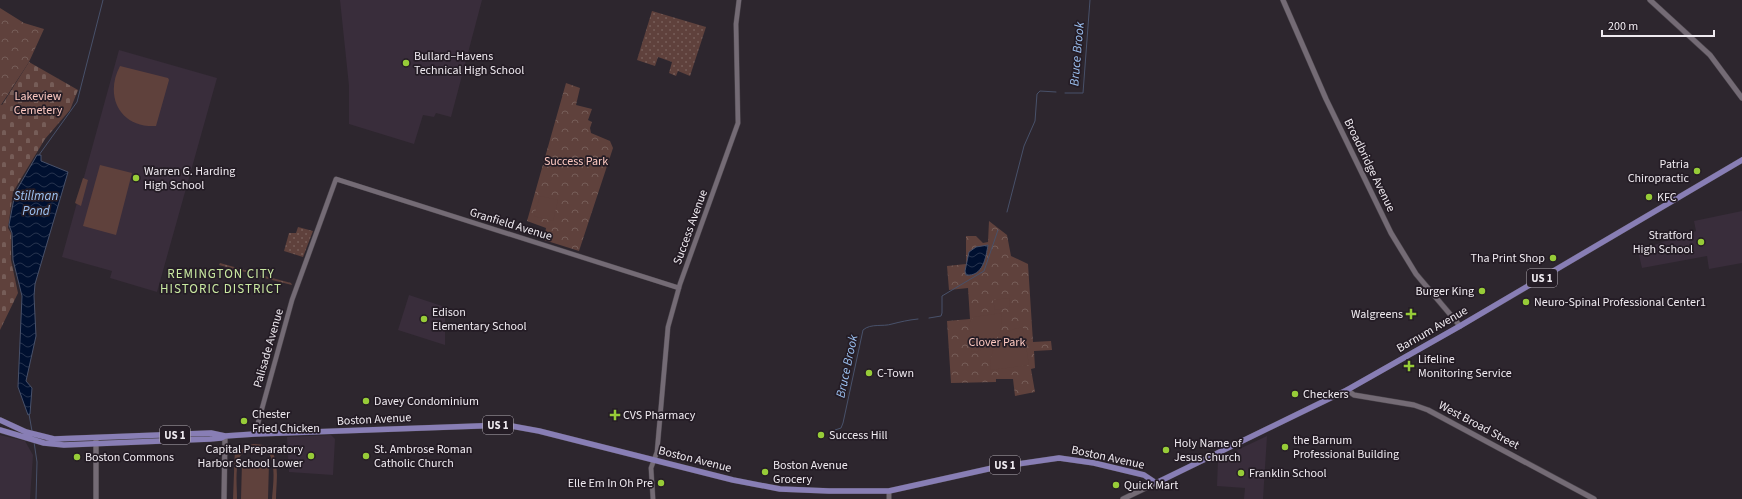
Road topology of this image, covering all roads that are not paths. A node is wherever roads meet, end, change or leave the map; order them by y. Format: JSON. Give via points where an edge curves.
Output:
{"nodes":[{"id":1,"x":739,"y":0,"type":"edge"},
{"id":2,"x":1283,"y":0,"type":"edge"},
{"id":3,"x":1650,"y":0,"type":"edge"},
{"id":4,"x":1742,"y":98,"type":"edge"},
{"id":5,"x":1742,"y":160,"type":"edge"},
{"id":6,"x":336,"y":179,"type":"joint"},
{"id":7,"x":679,"y":288,"type":"junction"},
{"id":8,"x":1460,"y":326,"type":"junction"},
{"id":9,"x":1347,"y":390,"type":"junction"},
{"id":10,"x":0,"y":420,"type":"edge"},
{"id":11,"x":0,"y":430,"type":"edge"},
{"id":12,"x":255,"y":434,"type":"junction"},
{"id":13,"x":225,"y":436,"type":"junction"},
{"id":14,"x":31,"y":437,"type":"junction"},
{"id":15,"x":97,"y":441,"type":"junction"},
{"id":16,"x":654,"y":460,"type":"junction"},
{"id":17,"x":1156,"y":483,"type":"junction"},
{"id":18,"x":889,"y":491,"type":"junction"},
{"id":19,"x":96,"y":499,"type":"edge"},
{"id":20,"x":224,"y":499,"type":"edge"},
{"id":21,"x":653,"y":499,"type":"edge"},
{"id":22,"x":889,"y":499,"type":"edge"},
{"id":23,"x":1122,"y":499,"type":"edge"},
{"id":24,"x":1594,"y":499,"type":"edge"}],
"edges":[{"from":1,"to":7,"type":"street","name":"Success Avenue","via":[[736,24],[738,123]]},
{"from":2,"to":8,"type":"main road","name":"Broadbridge Avenue","via":[[1326,99],[1394,238],[1416,274]]},
{"from":3,"to":4,"type":"main road","via":[[1710,55]]},
{"from":5,"to":8,"type":"main road","name":"Barnum Avenue","number":"US 1"},
{"from":6,"to":7,"type":"street","name":"Granfield Avenue"},
{"from":6,"to":12,"type":"street","name":"Palisade Avenue","via":[[292,300]]},
{"from":7,"to":16,"type":"street","name":"Success Avenue","via":[[668,327],[657,452]]},
{"from":8,"to":9,"type":"main road","name":"Barnum Avenue","number":"US 1"},
{"from":9,"to":17,"type":"main road","name":"Barnum Avenue","number":"US 1"},
{"from":9,"to":24,"type":"main road","name":"West Broad Street","via":[[1354,395],[1414,405],[1428,410]]},
{"from":10,"to":14,"type":"main road","name":"Boston Avenue","number":"US 1"},
{"from":11,"to":14,"type":"main road","name":"Boston Avenue","number":"US 1"},
{"from":12,"to":13,"type":"main road","name":"Boston Avenue","number":"US 1"},
{"from":12,"to":16,"type":"main road","name":"Boston Avenue","number":"US 1","via":[[506,425]]},
{"from":13,"to":15,"type":"main road","name":"Boston Avenue","number":"US 1","via":[[211,433]]},
{"from":13,"to":20,"type":"main road"},
{"from":14,"to":15,"type":"main road","name":"Boston Avenue","number":"US 1","via":[[64,445]]},
{"from":15,"to":19,"type":"main road"},
{"from":16,"to":18,"type":"main road","name":"Boston Avenue","number":"US 1","via":[[777,488]]},
{"from":16,"to":21,"type":"street","name":"Success Avenue","via":[[651,470]]},
{"from":17,"to":18,"type":"main road","name":"Boston Avenue","number":"US 1","via":[[1144,475],[1059,458],[997,466]]},
{"from":17,"to":23,"type":"main road","name":"Barnum Avenue"},
{"from":18,"to":22,"type":"street"}]}
